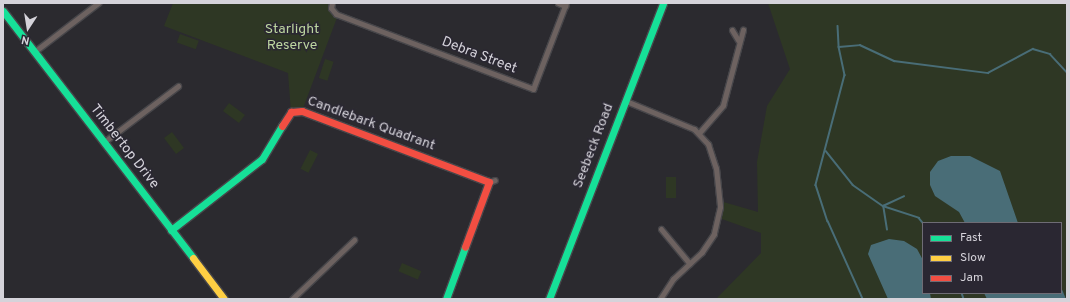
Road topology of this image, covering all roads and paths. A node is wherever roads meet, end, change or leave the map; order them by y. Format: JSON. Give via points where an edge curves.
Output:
{"nodes":[{"id":1,"x":98,"y":3,"type":"edge"},
{"id":2,"x":332,"y":3,"type":"edge"},
{"id":3,"x":558,"y":3,"type":"edge"},
{"id":4,"x":663,"y":3,"type":"edge"},
{"id":5,"x":566,"y":4,"type":"edge"},
{"id":6,"x":3,"y":11,"type":"edge"},
{"id":7,"x":732,"y":30,"type":"dead end"},
{"id":8,"x":743,"y":30,"type":"dead end"},
{"id":9,"x":738,"y":40,"type":"junction"},
{"id":10,"x":34,"y":52,"type":"junction"},
{"id":11,"x":178,"y":86,"type":"dead end"},
{"id":12,"x":626,"y":100,"type":"junction"},
{"id":13,"x":699,"y":134,"type":"junction"},
{"id":14,"x":104,"y":142,"type":"junction"},
{"id":15,"x":661,"y":229,"type":"dead end"},
{"id":16,"x":171,"y":230,"type":"junction"},
{"id":17,"x":354,"y":240,"type":"dead end"},
{"id":18,"x":690,"y":264,"type":"junction"},
{"id":19,"x":224,"y":299,"type":"edge"},
{"id":20,"x":292,"y":299,"type":"edge"},
{"id":21,"x":446,"y":299,"type":"edge"},
{"id":22,"x":549,"y":299,"type":"edge"},
{"id":23,"x":660,"y":299,"type":"edge"}],
"edges":[{"from":1,"to":10,"type":"street"},
{"from":2,"to":5,"type":"street","name":"Debra Street","via":[[332,10],[533,90]]},
{"from":3,"to":5,"type":"street"},
{"from":4,"to":12,"type":"street","name":"Seebeck Road"},
{"from":6,"to":10,"type":"street","name":"Timbertop Drive"},
{"from":7,"to":9,"type":"street"},
{"from":8,"to":9,"type":"street"},
{"from":9,"to":13,"type":"street","via":[[723,105]]},
{"from":10,"to":14,"type":"street","name":"Timbertop Drive"},
{"from":11,"to":14,"type":"street"},
{"from":12,"to":13,"type":"street","via":[[678,120]]},
{"from":12,"to":22,"type":"street","name":"Seebeck Road"},
{"from":13,"to":18,"type":"street","via":[[714,157],[720,207],[711,239]]},
{"from":14,"to":16,"type":"street","name":"Timbertop Drive"},
{"from":15,"to":18,"type":"street"},
{"from":16,"to":19,"type":"street","name":"Timbertop Drive"},
{"from":16,"to":21,"type":"street","name":"Candlebark Quadrant","via":[[262,159],[296,110],[492,181]]},
{"from":17,"to":20,"type":"street"},
{"from":18,"to":23,"type":"street","via":[[669,283]]}]}
